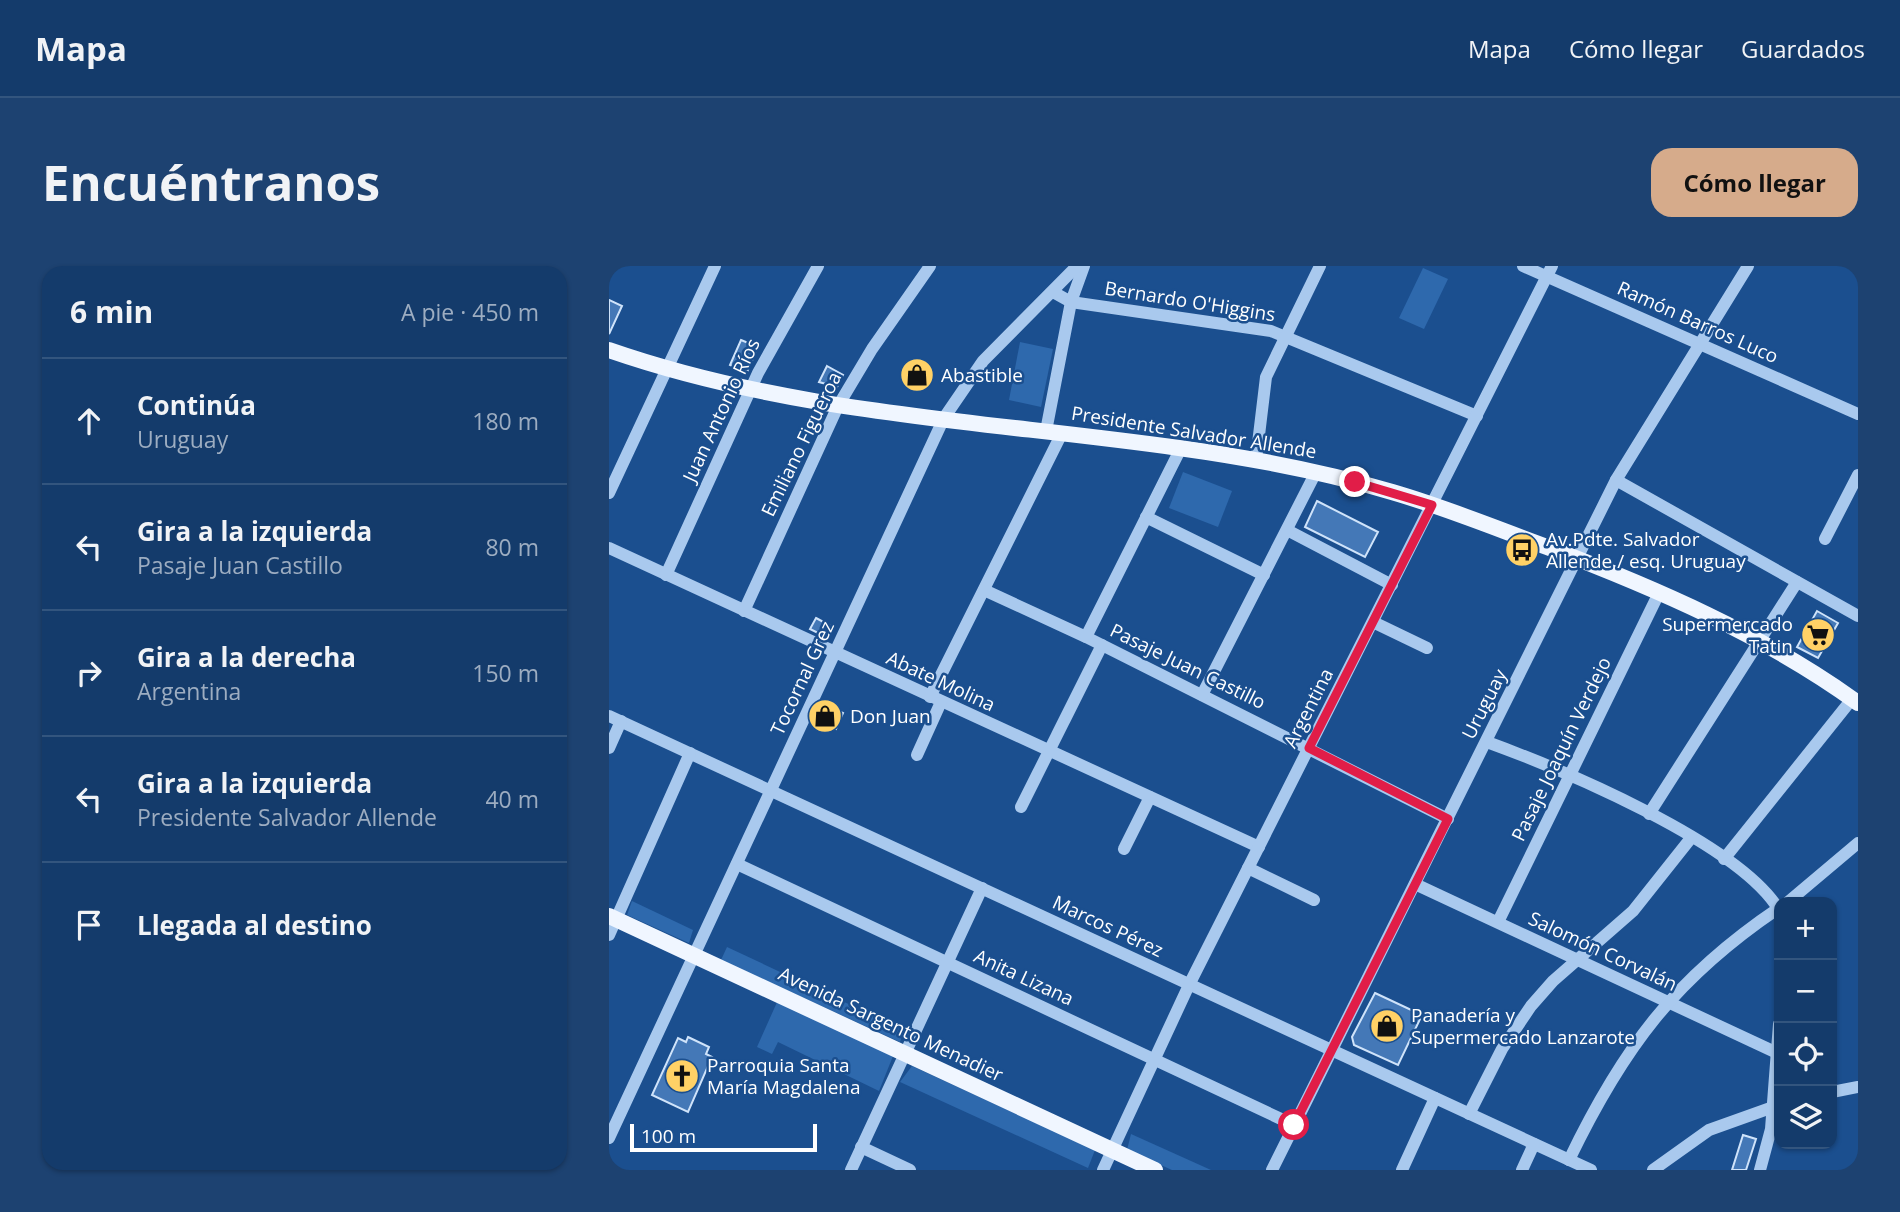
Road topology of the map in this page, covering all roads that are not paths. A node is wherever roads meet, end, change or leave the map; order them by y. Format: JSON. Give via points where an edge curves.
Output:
{"nodes":[{"id":1,"x":715,"y":266,"type":"edge"},
{"id":2,"x":818,"y":266,"type":"edge"},
{"id":3,"x":930,"y":266,"type":"edge"},
{"id":4,"x":1077,"y":266,"type":"edge"},
{"id":5,"x":1084,"y":266,"type":"edge"},
{"id":6,"x":1320,"y":266,"type":"edge"},
{"id":7,"x":1523,"y":266,"type":"edge"},
{"id":8,"x":1748,"y":266,"type":"edge"},
{"id":9,"x":1550,"y":271,"type":"edge"},
{"id":10,"x":1053,"y":292,"type":"junction"},
{"id":11,"x":1071,"y":302,"type":"junction"},
{"id":12,"x":1285,"y":335,"type":"junction"},
{"id":13,"x":1699,"y":343,"type":"junction"},
{"id":14,"x":609,"y":350,"type":"edge"},
{"id":15,"x":666,"y":369,"type":"junction"},
{"id":16,"x":750,"y":391,"type":"junction"},
{"id":17,"x":838,"y":406,"type":"junction"},
{"id":18,"x":1858,"y":414,"type":"edge"},
{"id":19,"x":1477,"y":416,"type":"junction"},
{"id":20,"x":944,"y":418,"type":"junction"},
{"id":21,"x":1054,"y":432,"type":"junction"},
{"id":22,"x":1181,"y":448,"type":"junction"},
{"id":23,"x":1256,"y":460,"type":"junction"},
{"id":24,"x":1316,"y":472,"type":"junction"},
{"id":25,"x":1858,"y":475,"type":"edge"},
{"id":26,"x":1616,"y":480,"type":"junction"},
{"id":27,"x":609,"y":493,"type":"edge"},
{"id":28,"x":1432,"y":505,"type":"junction"},
{"id":29,"x":1146,"y":517,"type":"junction"},
{"id":30,"x":1287,"y":530,"type":"junction"},
{"id":31,"x":1825,"y":539,"type":"dead end"},
{"id":32,"x":609,"y":548,"type":"edge"},
{"id":33,"x":1578,"y":559,"type":"junction"},
{"id":34,"x":666,"y":575,"type":"junction"},
{"id":35,"x":1263,"y":575,"type":"junction"},
{"id":36,"x":1797,"y":582,"type":"junction"},
{"id":37,"x":1392,"y":585,"type":"junction"},
{"id":38,"x":984,"y":590,"type":"junction"},
{"id":39,"x":1659,"y":593,"type":"junction"},
{"id":40,"x":744,"y":611,"type":"junction"},
{"id":41,"x":1858,"y":616,"type":"edge"},
{"id":42,"x":1373,"y":622,"type":"junction"},
{"id":43,"x":1086,"y":637,"type":"junction"},
{"id":44,"x":1760,"y":641,"type":"junction"},
{"id":45,"x":1101,"y":645,"type":"junction"},
{"id":46,"x":1427,"y":648,"type":"dead end"},
{"id":47,"x":834,"y":653,"type":"junction"},
{"id":48,"x":1202,"y":695,"type":"junction"},
{"id":49,"x":936,"y":700,"type":"junction"},
{"id":50,"x":1855,"y":701,"type":"edge"},
{"id":51,"x":615,"y":719,"type":"edge"},
{"id":52,"x":1487,"y":742,"type":"junction"},
{"id":53,"x":609,"y":748,"type":"edge"},
{"id":54,"x":1309,"y":748,"type":"junction"},
{"id":55,"x":1048,"y":751,"type":"junction"},
{"id":56,"x":690,"y":753,"type":"junction"},
{"id":57,"x":917,"y":755,"type":"dead end"},
{"id":58,"x":1570,"y":775,"type":"junction"},
{"id":59,"x":771,"y":790,"type":"junction"},
{"id":60,"x":1150,"y":797,"type":"junction"},
{"id":61,"x":1020,"y":807,"type":"dead end"},
{"id":62,"x":1649,"y":814,"type":"junction"},
{"id":63,"x":1448,"y":819,"type":"junction"},
{"id":64,"x":1691,"y":838,"type":"junction"},
{"id":65,"x":1858,"y":843,"type":"edge"},
{"id":66,"x":1259,"y":847,"type":"junction"},
{"id":67,"x":1124,"y":849,"type":"dead end"},
{"id":68,"x":1724,"y":859,"type":"junction"},
{"id":69,"x":737,"y":864,"type":"junction"},
{"id":70,"x":1248,"y":868,"type":"junction"},
{"id":71,"x":1415,"y":884,"type":"junction"},
{"id":72,"x":982,"y":888,"type":"junction"},
{"id":73,"x":1794,"y":897,"type":"edge"},
{"id":74,"x":1314,"y":900,"type":"dead end"},
{"id":75,"x":1774,"y":903,"type":"edge"},
{"id":76,"x":1774,"y":913,"type":"edge"},
{"id":77,"x":612,"y":918,"type":"edge"},
{"id":78,"x":1498,"y":922,"type":"junction"},
{"id":79,"x":609,"y":935,"type":"edge"},
{"id":80,"x":695,"y":956,"type":"junction"},
{"id":81,"x":1579,"y":960,"type":"junction"},
{"id":82,"x":947,"y":963,"type":"junction"},
{"id":83,"x":1189,"y":985,"type":"junction"},
{"id":84,"x":1667,"y":1003,"type":"junction"},
{"id":85,"x":1332,"y":1051,"type":"junction"},
{"id":86,"x":1774,"y":1052,"type":"edge"},
{"id":87,"x":905,"y":1054,"type":"junction"},
{"id":88,"x":1154,"y":1059,"type":"junction"},
{"id":89,"x":1858,"y":1087,"type":"edge"},
{"id":90,"x":1837,"y":1091,"type":"edge"},
{"id":91,"x":1435,"y":1098,"type":"junction"},
{"id":92,"x":1774,"y":1106,"type":"edge"},
{"id":93,"x":1469,"y":1114,"type":"junction"},
{"id":94,"x":1774,"y":1116,"type":"edge"},
{"id":95,"x":1294,"y":1125,"type":"junction"},
{"id":96,"x":609,"y":1138,"type":"edge"},
{"id":97,"x":1534,"y":1144,"type":"junction"},
{"id":98,"x":861,"y":1147,"type":"junction"},
{"id":99,"x":1112,"y":1150,"type":"junction"},
{"id":100,"x":1569,"y":1160,"type":"junction"},
{"id":101,"x":851,"y":1170,"type":"edge"},
{"id":102,"x":910,"y":1170,"type":"edge"},
{"id":103,"x":1103,"y":1170,"type":"edge"},
{"id":104,"x":1155,"y":1170,"type":"edge"},
{"id":105,"x":1272,"y":1170,"type":"edge"},
{"id":106,"x":1402,"y":1170,"type":"edge"},
{"id":107,"x":1522,"y":1170,"type":"edge"},
{"id":108,"x":1591,"y":1170,"type":"edge"},
{"id":109,"x":1653,"y":1170,"type":"edge"},
{"id":110,"x":1760,"y":1170,"type":"edge"}],
"edges":[{"from":1,"to":15,"type":"street"},
{"from":2,"to":16,"type":"street","name":"Juan Antonio Ríos"},
{"from":3,"to":17,"type":"street","name":"Emiliano Figueroa"},
{"from":4,"to":10,"type":"street","name":"Tocornal Grez"},
{"from":5,"to":11,"type":"street"},
{"from":6,"to":12,"type":"street"},
{"from":7,"to":9,"type":"street","name":"Ramón Barros Luco"},
{"from":8,"to":13,"type":"street","name":"Uruguay"},
{"from":9,"to":13,"type":"street","name":"Ramón Barros Luco"},
{"from":9,"to":19,"type":"street","name":"Argentina"},
{"from":10,"to":11,"type":"street","name":"Bernardo O'Higgins"},
{"from":10,"to":20,"type":"street","name":"Tocornal Grez","via":[[983,361]]},
{"from":11,"to":12,"type":"street","name":"Bernardo O'Higgins"},
{"from":11,"to":21,"type":"street"},
{"from":12,"to":19,"type":"street","name":"Bernardo O'Higgins"},
{"from":12,"to":23,"type":"street","via":[[1264,383]]},
{"from":13,"to":18,"type":"street","name":"Ramón Barros Luco"},
{"from":13,"to":26,"type":"street","name":"Uruguay"},
{"from":14,"to":15,"type":"main road","name":"Presidente Salvador Allende"},
{"from":15,"to":16,"type":"main road","name":"Presidente Salvador Allende"},
{"from":15,"to":27,"type":"street"},
{"from":16,"to":17,"type":"main road","name":"Presidente Salvador Allende"},
{"from":16,"to":34,"type":"street","name":"Juan Antonio Ríos"},
{"from":17,"to":20,"type":"main road","name":"Presidente Salvador Allende"},
{"from":17,"to":40,"type":"street","name":"Emiliano Figueroa"},
{"from":19,"to":28,"type":"street","name":"Argentina"},
{"from":20,"to":21,"type":"main road","name":"Presidente Salvador Allende"},
{"from":20,"to":47,"type":"street","name":"Tocornal Grez"},
{"from":21,"to":22,"type":"main road","name":"Presidente Salvador Allende"},
{"from":21,"to":38,"type":"street"},
{"from":22,"to":23,"type":"main road","name":"Presidente Salvador Allende"},
{"from":22,"to":29,"type":"street"},
{"from":23,"to":24,"type":"main road","name":"Presidente Salvador Allende"},
{"from":24,"to":28,"type":"main road","name":"Presidente Salvador Allende"},
{"from":24,"to":30,"type":"street"},
{"from":25,"to":31,"type":"street"},
{"from":26,"to":33,"type":"street","name":"Uruguay"},
{"from":26,"to":36,"type":"street"},
{"from":28,"to":33,"type":"main road","name":"Presidente Salvador Allende"},
{"from":28,"to":37,"type":"street","name":"Argentina"},
{"from":29,"to":35,"type":"street"},
{"from":29,"to":43,"type":"street"},
{"from":30,"to":35,"type":"street"},
{"from":30,"to":37,"type":"street"},
{"from":32,"to":34,"type":"street","name":"Abate Molina"},
{"from":33,"to":39,"type":"main road","name":"Presidente Salvador Allende"},
{"from":33,"to":52,"type":"street","name":"Uruguay"},
{"from":34,"to":40,"type":"street","name":"Abate Molina"},
{"from":35,"to":48,"type":"street"},
{"from":36,"to":41,"type":"street"},
{"from":36,"to":44,"type":"street"},
{"from":37,"to":42,"type":"street","name":"Argentina"},
{"from":38,"to":43,"type":"street","name":"Pasaje Juan Castillo"},
{"from":38,"to":49,"type":"street"},
{"from":39,"to":44,"type":"main road","name":"Presidente Salvador Allende"},
{"from":39,"to":58,"type":"street","name":"Pasaje Joaquín Verdejo"},
{"from":40,"to":47,"type":"street","name":"Abate Molina"},
{"from":42,"to":46,"type":"street"},
{"from":42,"to":54,"type":"street","name":"Argentina"},
{"from":43,"to":45,"type":"street","name":"Pasaje Juan Castillo"},
{"from":44,"to":50,"type":"main road","name":"Presidente Salvador Allende"},
{"from":44,"to":62,"type":"street"},
{"from":45,"to":48,"type":"street","name":"Pasaje Juan Castillo"},
{"from":45,"to":55,"type":"street"},
{"from":47,"to":49,"type":"street","name":"Abate Molina"},
{"from":47,"to":59,"type":"street","name":"Tocornal Grez"},
{"from":48,"to":54,"type":"street","name":"Pasaje Juan Castillo"},
{"from":49,"to":55,"type":"street","name":"Abate Molina"},
{"from":49,"to":57,"type":"street"},
{"from":50,"to":68,"type":"street"},
{"from":51,"to":53,"type":"street"},
{"from":51,"to":56,"type":"street","name":"Marcos Pérez"},
{"from":52,"to":58,"type":"street"},
{"from":52,"to":63,"type":"street","name":"Uruguay"},
{"from":54,"to":63,"type":"street","name":"Pasaje Juan Castillo"},
{"from":54,"to":66,"type":"street","name":"Argentina"},
{"from":55,"to":60,"type":"street","name":"Abate Molina"},
{"from":55,"to":61,"type":"street"},
{"from":56,"to":59,"type":"street","name":"Marcos Pérez"},
{"from":56,"to":77,"type":"street"},
{"from":58,"to":62,"type":"street"},
{"from":58,"to":78,"type":"street","name":"Pasaje Joaquín Verdejo"},
{"from":59,"to":69,"type":"street","name":"Tocornal Grez"},
{"from":59,"to":72,"type":"street","name":"Marcos Pérez"},
{"from":60,"to":66,"type":"street","name":"Abate Molina"},
{"from":60,"to":67,"type":"street"},
{"from":62,"to":64,"type":"street"},
{"from":63,"to":71,"type":"street","name":"Uruguay"},
{"from":64,"to":68,"type":"street"},
{"from":64,"to":81,"type":"street","via":[[1633,911]]},
{"from":65,"to":73,"type":"street"},
{"from":66,"to":70,"type":"street","name":"Argentina"},
{"from":68,"to":75,"type":"street"},
{"from":69,"to":80,"type":"street","name":"Tocornal Grez"},
{"from":69,"to":82,"type":"street","name":"Anita Lizana"},
{"from":70,"to":74,"type":"street"},
{"from":70,"to":83,"type":"street","name":"Argentina"},
{"from":71,"to":78,"type":"street","name":"Salomón Corvalán"},
{"from":71,"to":85,"type":"street","name":"Uruguay"},
{"from":72,"to":82,"type":"street"},
{"from":72,"to":83,"type":"street","name":"Marcos Pérez"},
{"from":76,"to":84,"type":"street","via":[[1714,955]]},
{"from":77,"to":79,"type":"street"},
{"from":77,"to":80,"type":"main road","name":"Avenida Sargento Menadier"},
{"from":78,"to":81,"type":"street","name":"Salomón Corvalán"},
{"from":80,"to":87,"type":"main road","name":"Avenida Sargento Menadier"},
{"from":80,"to":96,"type":"street","name":"Tocornal Grez"},
{"from":81,"to":84,"type":"street","name":"Salomón Corvalán"},
{"from":81,"to":93,"type":"street","via":[[1521,1019]]},
{"from":82,"to":87,"type":"street"},
{"from":82,"to":88,"type":"street","name":"Anita Lizana"},
{"from":83,"to":85,"type":"street","name":"Marcos Pérez"},
{"from":83,"to":88,"type":"street","name":"Argentina"},
{"from":84,"to":86,"type":"street","name":"Salomón Corvalán"},
{"from":84,"to":100,"type":"street","via":[[1611,1078]]},
{"from":85,"to":91,"type":"street","name":"Marcos Pérez"},
{"from":85,"to":95,"type":"street","name":"Uruguay"},
{"from":87,"to":98,"type":"street"},
{"from":87,"to":99,"type":"main road","name":"Avenida Sargento Menadier"},
{"from":88,"to":95,"type":"street","name":"Anita Lizana"},
{"from":88,"to":99,"type":"street","name":"Argentina"},
{"from":89,"to":90,"type":"street"},
{"from":91,"to":93,"type":"street","name":"Marcos Pérez"},
{"from":91,"to":106,"type":"street"},
{"from":92,"to":109,"type":"street","via":[[1709,1130]]},
{"from":93,"to":97,"type":"street","name":"Marcos Pérez"},
{"from":94,"to":110,"type":"street"},
{"from":95,"to":105,"type":"street","name":"Uruguay"},
{"from":97,"to":100,"type":"street","name":"Marcos Pérez"},
{"from":97,"to":107,"type":"street"},
{"from":98,"to":101,"type":"street"},
{"from":98,"to":102,"type":"street"},
{"from":99,"to":103,"type":"street","name":"Argentina"},
{"from":99,"to":104,"type":"main road","name":"Avenida Sargento Menadier"},
{"from":100,"to":108,"type":"street","name":"Marcos Pérez"}]}
